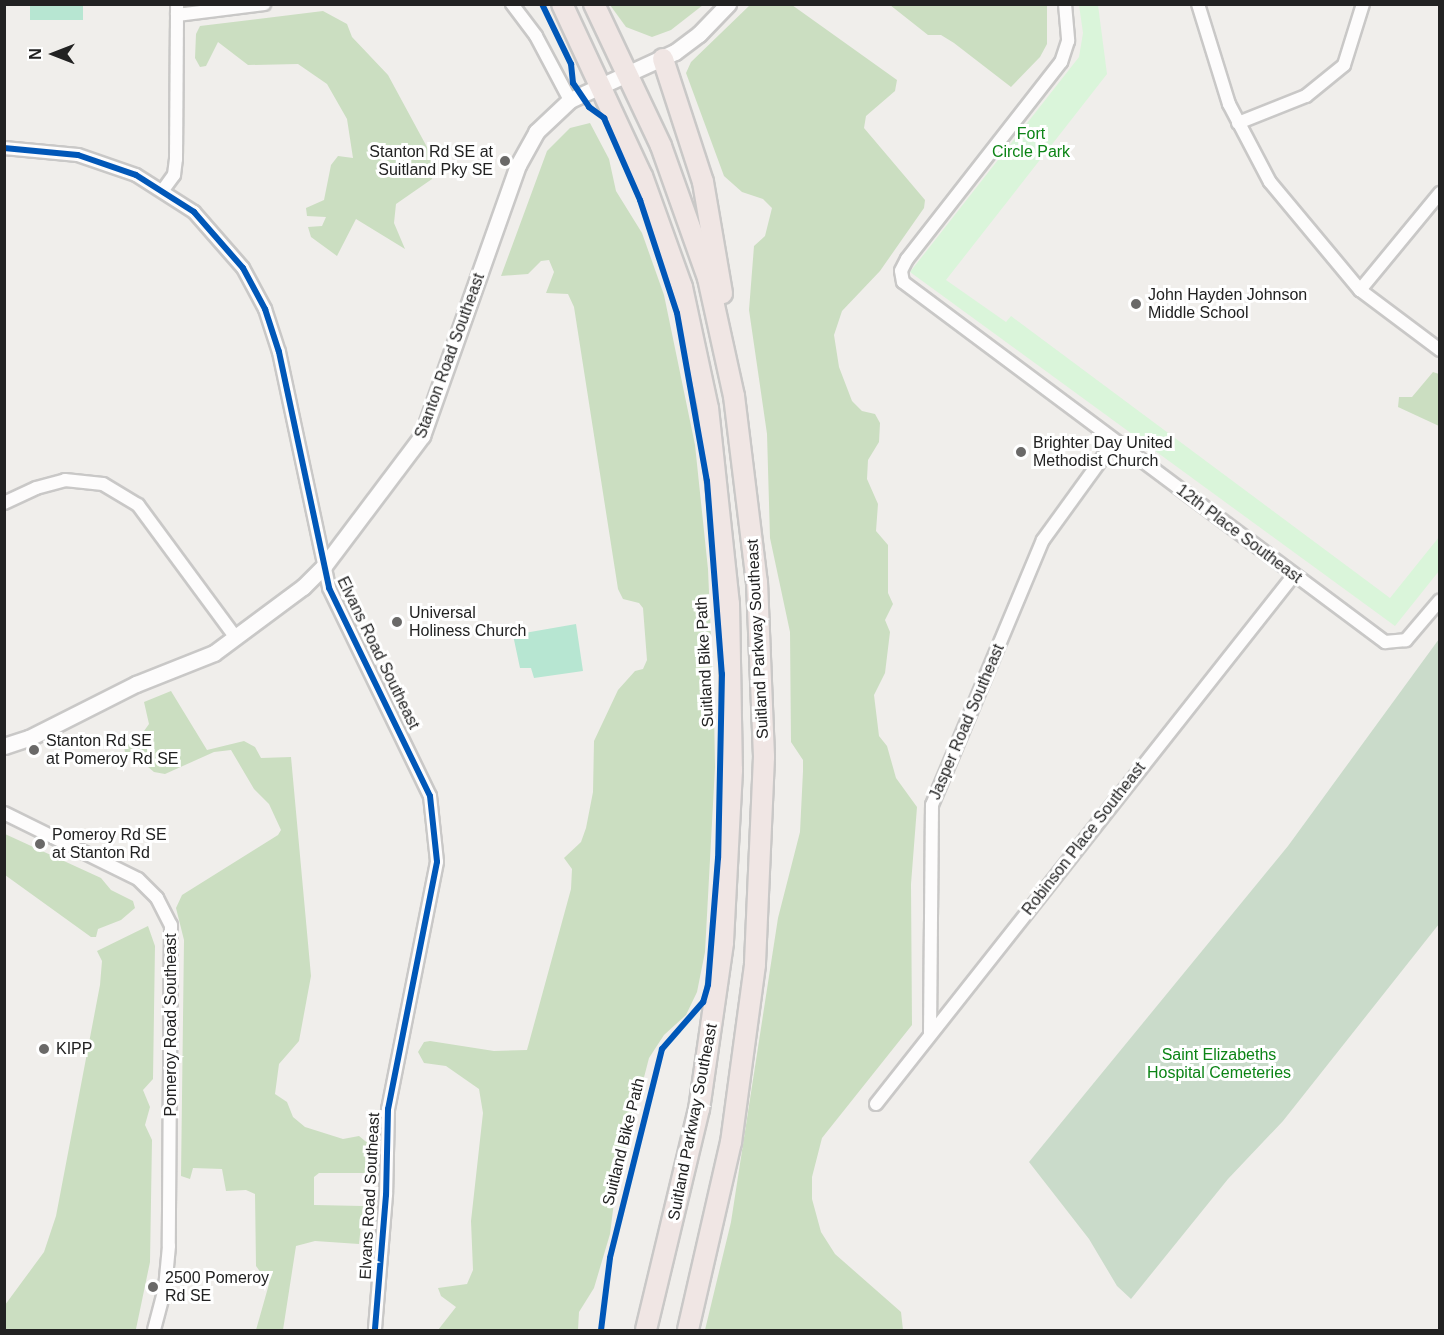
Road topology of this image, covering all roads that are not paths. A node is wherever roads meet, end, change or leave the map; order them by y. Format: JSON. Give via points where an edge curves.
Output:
{"nodes":[{"id":1,"x":264,"y":4,"type":"edge"},
{"id":2,"x":512,"y":4,"type":"edge"},
{"id":3,"x":562,"y":4,"type":"edge"},
{"id":4,"x":594,"y":4,"type":"edge"},
{"id":5,"x":728,"y":4,"type":"edge"},
{"id":6,"x":1065,"y":4,"type":"edge"},
{"id":7,"x":1198,"y":4,"type":"edge"},
{"id":8,"x":1362,"y":4,"type":"edge"},
{"id":9,"x":177,"y":10,"type":"edge"},
{"id":10,"x":663,"y":59,"type":"junction"},
{"id":11,"x":628,"y":74,"type":"junction"},
{"id":12,"x":602,"y":85,"type":"junction"},
{"id":13,"x":570,"y":100,"type":"junction"},
{"id":14,"x":1238,"y":123,"type":"junction"},
{"id":15,"x":4,"y":148,"type":"edge"},
{"id":16,"x":163,"y":190,"type":"junction"},
{"id":17,"x":1440,"y":193,"type":"edge"},
{"id":18,"x":1360,"y":290,"type":"junction"},
{"id":19,"x":1440,"y":351,"type":"edge"},
{"id":20,"x":729,"y":367,"type":"junction"},
{"id":21,"x":1114,"y":442,"type":"junction"},
{"id":22,"x":4,"y":503,"type":"edge"},
{"id":23,"x":324,"y":566,"type":"junction"},
{"id":24,"x":1294,"y":575,"type":"junction"},
{"id":25,"x":1440,"y":600,"type":"edge"},
{"id":26,"x":236,"y":638,"type":"junction"},
{"id":27,"x":4,"y":746,"type":"edge"},
{"id":28,"x":4,"y":813,"type":"edge"},
{"id":29,"x":930,"y":1033,"type":"junction"},
{"id":30,"x":876,"y":1104,"type":"dead end"},
{"id":31,"x":154,"y":1330,"type":"edge"},
{"id":32,"x":375,"y":1330,"type":"edge"},
{"id":33,"x":646,"y":1330,"type":"edge"},
{"id":34,"x":688,"y":1330,"type":"edge"}],
"edges":[{"from":1,"to":9,"type":"street"},
{"from":2,"to":13,"type":"street","via":[[536,36]]},
{"from":3,"to":12,"type":"highway","name":"Suitland Parkway Southeast"},
{"from":4,"to":11,"type":"highway","name":"Suitland Parkway Southeast"},
{"from":5,"to":10,"type":"street","name":"Stanton Road Southeast","via":[[699,34]]},
{"from":6,"to":21,"type":"street","name":"12th Place Southeast","via":[[1068,26],[1064,57],[906,259],[901,272],[907,287]]},
{"from":7,"to":14,"type":"street","via":[[1210,52]]},
{"from":8,"to":14,"type":"street","via":[[1344,65],[1306,96]]},
{"from":9,"to":16,"type":"street","via":[[176,159],[174,175]]},
{"from":10,"to":11,"type":"street","name":"Stanton Road Southeast"},
{"from":10,"to":20,"type":"highway","via":[[713,225]]},
{"from":11,"to":12,"type":"street","name":"Stanton Road Southeast"},
{"from":11,"to":20,"type":"highway","name":"Suitland Parkway Southeast","via":[[682,201],[708,278]]},
{"from":12,"to":13,"type":"street","name":"Stanton Road Southeast"},
{"from":12,"to":33,"type":"highway","name":"Suitland Parkway Southeast","via":[[653,203],[689,316],[708,408],[732,650],[732,803],[719,975],[692,1145]]},
{"from":13,"to":23,"type":"street","name":"Stanton Road Southeast","via":[[540,127],[518,165],[422,436]]},
{"from":14,"to":18,"type":"street","via":[[1289,209]]},
{"from":15,"to":16,"type":"street","name":"Elvans Road Southeast","via":[[62,152],[99,160]]},
{"from":16,"to":23,"type":"street","name":"Elvans Road Southeast","via":[[191,209],[226,246],[248,276],[268,317],[279,352]]},
{"from":17,"to":18,"type":"street"},
{"from":18,"to":19,"type":"street"},
{"from":20,"to":34,"type":"highway","name":"Suitland Parkway Southeast","via":[[757,582],[764,827],[755,965],[742,1071],[717,1214]]},
{"from":21,"to":24,"type":"street","name":"12th Place Southeast"},
{"from":21,"to":29,"type":"street","name":"Jasper Road Southeast","via":[[1046,535],[932,805]]},
{"from":22,"to":26,"type":"street","via":[[65,480],[103,484],[138,505]]},
{"from":23,"to":26,"type":"street","name":"Stanton Road Southeast"},
{"from":23,"to":32,"type":"street","name":"Elvans Road Southeast","via":[[329,588],[430,796],[437,836],[437,862],[388,1109],[386,1195]]},
{"from":24,"to":25,"type":"street","name":"12th Place Southeast","via":[[1379,638],[1397,644],[1412,635]]},
{"from":24,"to":29,"type":"street","name":"Robinson Place Southeast"},
{"from":26,"to":27,"type":"street","name":"Stanton Road Southeast","via":[[203,659],[136,684],[29,738]]},
{"from":28,"to":31,"type":"street","name":"Pomeroy Road Southeast","via":[[138,879],[157,898],[171,925],[169,1246],[165,1288]]},
{"from":29,"to":30,"type":"street","name":"Robinson Place Southeast"}]}
